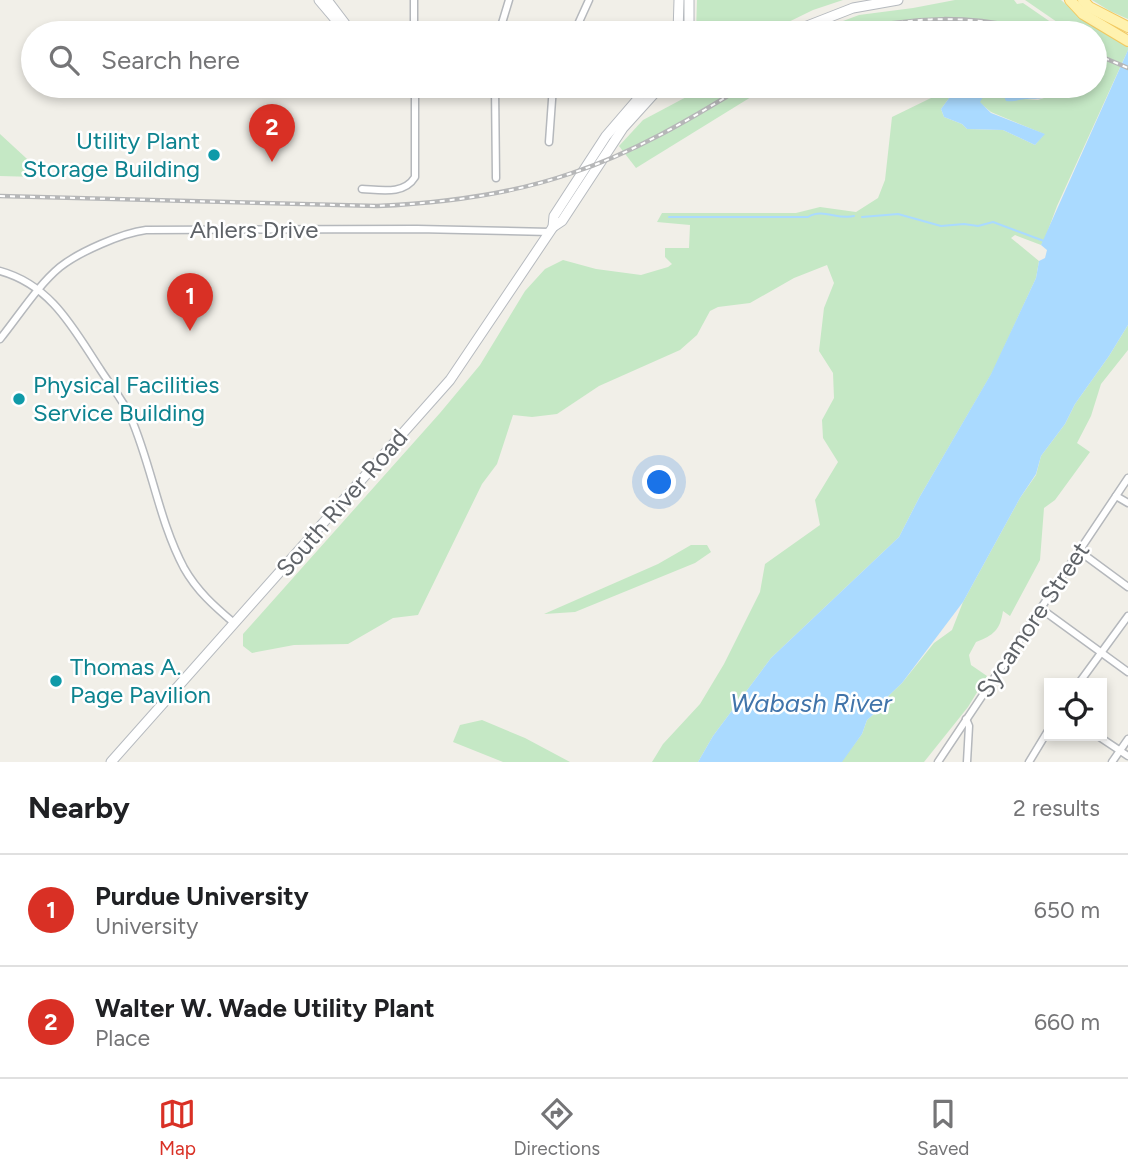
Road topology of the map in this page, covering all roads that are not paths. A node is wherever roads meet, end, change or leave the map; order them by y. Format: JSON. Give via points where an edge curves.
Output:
{"nodes":[{"id":1,"x":319,"y":0,"type":"edge"},
{"id":2,"x":327,"y":0,"type":"edge"},
{"id":3,"x":414,"y":0,"type":"edge"},
{"id":4,"x":509,"y":0,"type":"edge"},
{"id":5,"x":589,"y":0,"type":"edge"},
{"id":6,"x":679,"y":0,"type":"edge"},
{"id":7,"x":689,"y":0,"type":"edge"},
{"id":8,"x":898,"y":0,"type":"edge"},
{"id":9,"x":1070,"y":0,"type":"edge"},
{"id":10,"x":1085,"y":7,"type":"edge"},
{"id":11,"x":337,"y":21,"type":"edge"},
{"id":12,"x":344,"y":21,"type":"edge"},
{"id":13,"x":414,"y":21,"type":"edge"},
{"id":14,"x":503,"y":21,"type":"edge"},
{"id":15,"x":579,"y":21,"type":"edge"},
{"id":16,"x":678,"y":21,"type":"edge"},
{"id":17,"x":689,"y":21,"type":"edge"},
{"id":18,"x":820,"y":21,"type":"edge"},
{"id":19,"x":1103,"y":21,"type":"edge"},
{"id":20,"x":1107,"y":24,"type":"edge"},
{"id":21,"x":1128,"y":27,"type":"edge"},
{"id":22,"x":1128,"y":41,"type":"edge"},
{"id":23,"x":415,"y":98,"type":"edge"},
{"id":24,"x":495,"y":98,"type":"edge"},
{"id":25,"x":552,"y":98,"type":"edge"},
{"id":26,"x":639,"y":98,"type":"edge"},
{"id":27,"x":651,"y":98,"type":"edge"},
{"id":28,"x":549,"y":142,"type":"dead end"},
{"id":29,"x":496,"y":178,"type":"dead end"},
{"id":30,"x":362,"y":190,"type":"dead end"},
{"id":31,"x":551,"y":230,"type":"junction"},
{"id":32,"x":0,"y":271,"type":"edge"},
{"id":33,"x":39,"y":291,"type":"junction"},
{"id":34,"x":0,"y":339,"type":"edge"},
{"id":35,"x":1128,"y":478,"type":"edge"},
{"id":36,"x":1116,"y":496,"type":"junction"},
{"id":37,"x":1128,"y":503,"type":"edge"},
{"id":38,"x":1079,"y":551,"type":"junction"},
{"id":39,"x":1128,"y":587,"type":"edge"},
{"id":40,"x":1040,"y":608,"type":"junction"},
{"id":41,"x":1128,"y":616,"type":"edge"},
{"id":42,"x":234,"y":623,"type":"junction"},
{"id":43,"x":1100,"y":653,"type":"junction"},
{"id":44,"x":1128,"y":672,"type":"edge"},
{"id":45,"x":1082,"y":678,"type":"edge"},
{"id":46,"x":966,"y":719,"type":"junction"},
{"id":47,"x":1044,"y":737,"type":"edge"},
{"id":48,"x":1128,"y":739,"type":"edge"},
{"id":49,"x":1105,"y":741,"type":"edge"},
{"id":50,"x":1120,"y":751,"type":"junction"},
{"id":51,"x":1128,"y":755,"type":"edge"},
{"id":52,"x":111,"y":762,"type":"edge"},
{"id":53,"x":938,"y":762,"type":"edge"},
{"id":54,"x":967,"y":762,"type":"edge"},
{"id":55,"x":1029,"y":762,"type":"edge"},
{"id":56,"x":1112,"y":762,"type":"edge"}],
"edges":[{"from":1,"to":11,"type":"main road"},
{"from":2,"to":12,"type":"main road"},
{"from":3,"to":13,"type":"street"},
{"from":4,"to":14,"type":"street"},
{"from":5,"to":15,"type":"street"},
{"from":6,"to":16,"type":"main road"},
{"from":7,"to":17,"type":"main road"},
{"from":8,"to":18,"type":"main road","via":[[853,8]]},
{"from":9,"to":10,"type":"main road"},
{"from":10,"to":19,"type":"main road"},
{"from":10,"to":21,"type":"main road"},
{"from":20,"to":22,"type":"main road"},
{"from":23,"to":30,"type":"street","via":[[415,177],[403,190]]},
{"from":24,"to":29,"type":"street"},
{"from":25,"to":28,"type":"street"},
{"from":26,"to":31,"type":"main road","name":"South River Road","via":[[606,136],[554,216]]},
{"from":27,"to":31,"type":"main road","name":"South River Road","via":[[623,128],[562,221]]},
{"from":31,"to":33,"type":"street","name":"Ahlers Drive","via":[[146,230],[131,232],[67,262]]},
{"from":31,"to":42,"type":"main road","name":"South River Road","via":[[450,380]]},
{"from":32,"to":33,"type":"street"},
{"from":33,"to":34,"type":"street","name":"Ahlers Drive"},
{"from":33,"to":42,"type":"street","via":[[62,311],[128,411],[174,548],[202,596]]},
{"from":35,"to":36,"type":"street","name":"Sycamore Street"},
{"from":36,"to":37,"type":"street"},
{"from":36,"to":38,"type":"street","name":"Sycamore Street"},
{"from":38,"to":39,"type":"street"},
{"from":38,"to":40,"type":"street","name":"Sycamore Street"},
{"from":40,"to":43,"type":"street"},
{"from":40,"to":46,"type":"street","name":"Sycamore Street"},
{"from":41,"to":43,"type":"street"},
{"from":42,"to":52,"type":"main road","name":"South River Road"},
{"from":43,"to":44,"type":"street"},
{"from":43,"to":45,"type":"street"},
{"from":46,"to":53,"type":"street","name":"Sycamore Street"},
{"from":46,"to":54,"type":"street"},
{"from":47,"to":55,"type":"street"},
{"from":48,"to":50,"type":"street"},
{"from":49,"to":50,"type":"street"},
{"from":50,"to":51,"type":"street"},
{"from":50,"to":56,"type":"street"}]}
